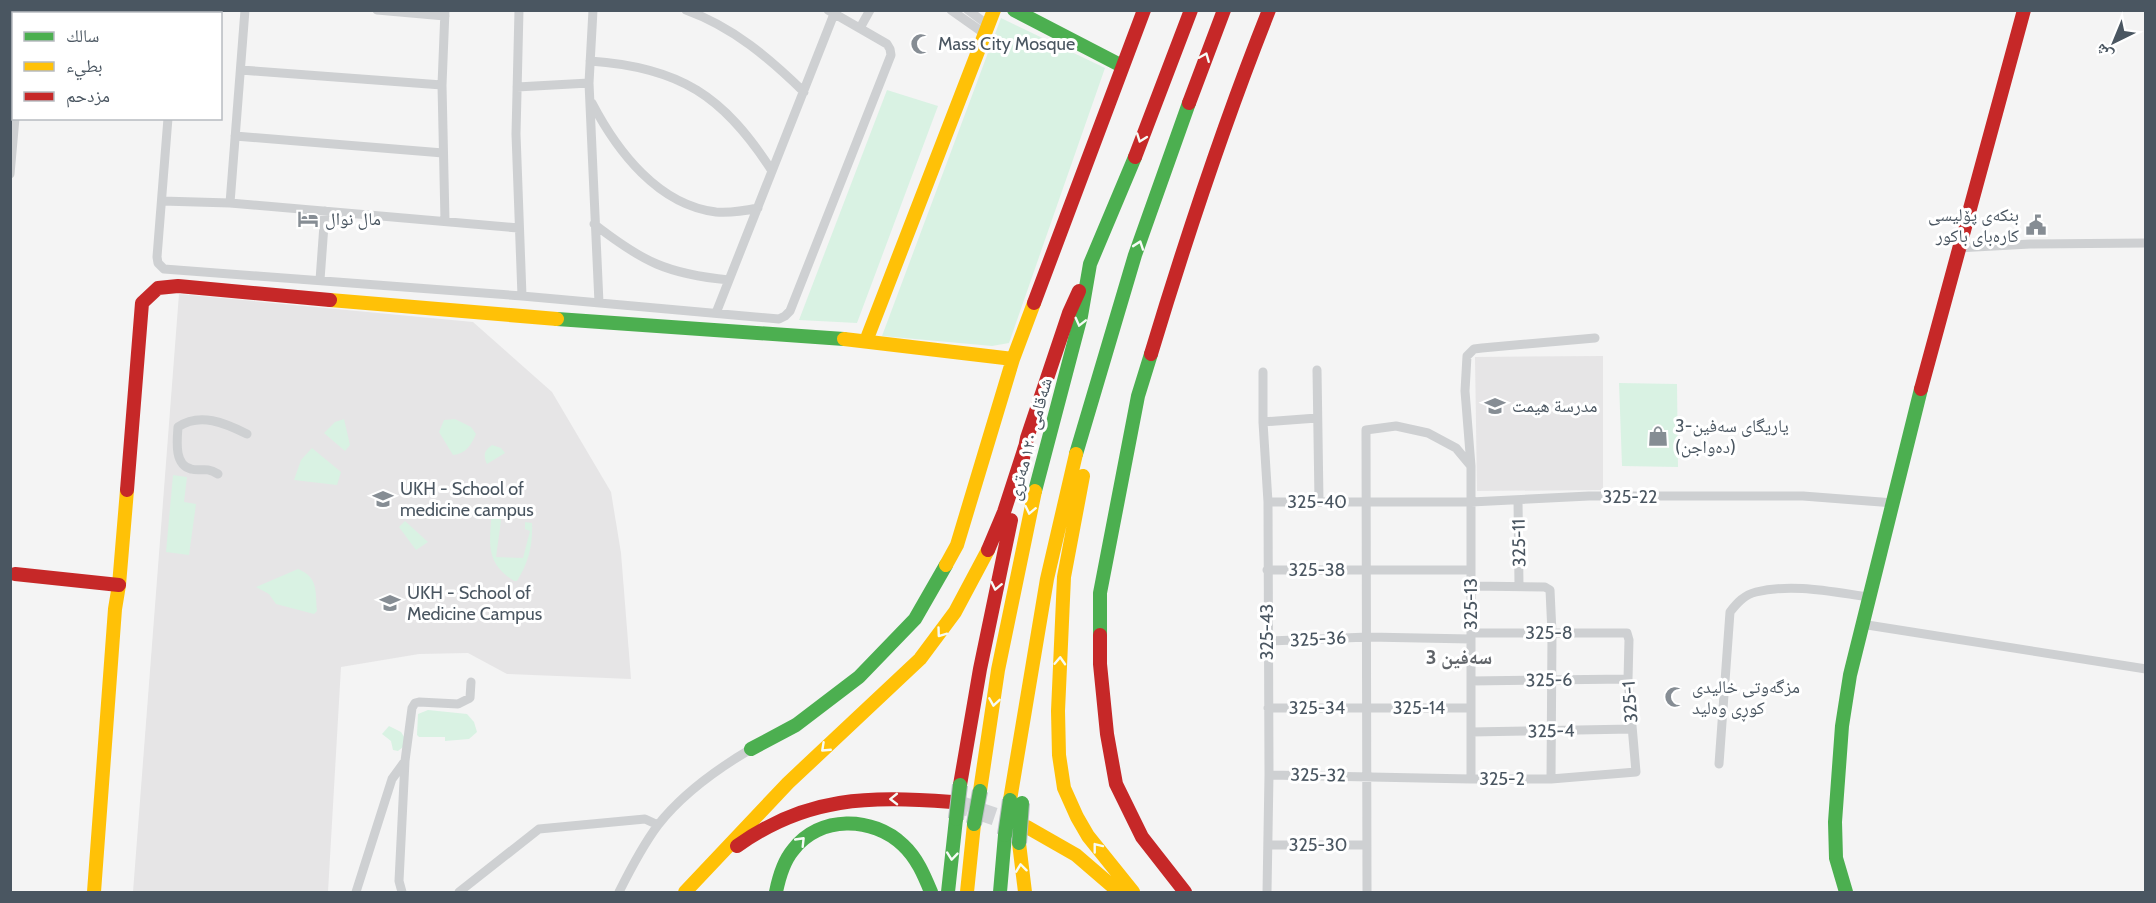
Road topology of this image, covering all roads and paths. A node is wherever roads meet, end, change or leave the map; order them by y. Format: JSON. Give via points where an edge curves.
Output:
{"nodes":[{"id":1,"x":245,"y":10,"type":"edge"},
{"id":2,"x":377,"y":10,"type":"edge"},
{"id":3,"x":519,"y":10,"type":"edge"},
{"id":4,"x":593,"y":10,"type":"edge"},
{"id":5,"x":686,"y":10,"type":"edge"},
{"id":6,"x":870,"y":10,"type":"edge"},
{"id":7,"x":951,"y":10,"type":"edge"},
{"id":8,"x":994,"y":10,"type":"edge"},
{"id":9,"x":1014,"y":10,"type":"edge"},
{"id":10,"x":1144,"y":10,"type":"edge"},
{"id":11,"x":1191,"y":10,"type":"edge"},
{"id":12,"x":1224,"y":10,"type":"edge"},
{"id":13,"x":1269,"y":10,"type":"edge"},
{"id":14,"x":2024,"y":10,"type":"edge"},
{"id":15,"x":831,"y":12,"type":"edge"},
{"id":16,"x":445,"y":13,"type":"edge"},
{"id":17,"x":968,"y":15,"type":"edge"},
{"id":18,"x":860,"y":28,"type":"junction"},
{"id":19,"x":986,"y":29,"type":"junction"},
{"id":20,"x":590,"y":61,"type":"junction"},
{"id":21,"x":1122,"y":66,"type":"junction"},
{"id":22,"x":241,"y":70,"type":"junction"},
{"id":23,"x":589,"y":83,"type":"junction"},
{"id":24,"x":442,"y":85,"type":"junction"},
{"id":25,"x":517,"y":87,"type":"junction"},
{"id":26,"x":804,"y":92,"type":"junction"},
{"id":27,"x":590,"y":99,"type":"junction"},
{"id":28,"x":15,"y":120,"type":"edge"},
{"id":29,"x":168,"y":120,"type":"edge"},
{"id":30,"x":235,"y":136,"type":"junction"},
{"id":31,"x":443,"y":153,"type":"junction"},
{"id":32,"x":772,"y":171,"type":"junction"},
{"id":33,"x":10,"y":174,"type":"edge"},
{"id":34,"x":162,"y":201,"type":"junction"},
{"id":35,"x":230,"y":203,"type":"junction"},
{"id":36,"x":758,"y":208,"type":"junction"},
{"id":37,"x":325,"y":212,"type":"junction"},
{"id":38,"x":445,"y":221,"type":"junction"},
{"id":39,"x":594,"y":224,"type":"junction"},
{"id":40,"x":518,"y":228,"type":"junction"},
{"id":41,"x":2145,"y":243,"type":"edge"},
{"id":42,"x":1957,"y":248,"type":"junction"},
{"id":43,"x":1090,"y":264,"type":"junction"},
{"id":44,"x":320,"y":280,"type":"junction"},
{"id":45,"x":729,"y":280,"type":"junction"},
{"id":46,"x":522,"y":296,"type":"junction"},
{"id":47,"x":1120,"y":301,"type":"junction"},
{"id":48,"x":599,"y":303,"type":"junction"},
{"id":49,"x":716,"y":313,"type":"junction"},
{"id":50,"x":1595,"y":338,"type":"dead end"},
{"id":51,"x":866,"y":341,"type":"junction"},
{"id":52,"x":1013,"y":359,"type":"junction"},
{"id":53,"x":1317,"y":370,"type":"dead end"},
{"id":54,"x":1263,"y":372,"type":"dead end"},
{"id":55,"x":1317,"y":418,"type":"junction"},
{"id":56,"x":1263,"y":422,"type":"junction"},
{"id":57,"x":247,"y":434,"type":"dead end"},
{"id":58,"x":1025,"y":447,"type":"junction"},
{"id":59,"x":1471,"y":466,"type":"junction"},
{"id":60,"x":218,"y":474,"type":"dead end"},
{"id":61,"x":1518,"y":500,"type":"junction"},
{"id":62,"x":1319,"y":501,"type":"junction"},
{"id":63,"x":1366,"y":501,"type":"junction"},
{"id":64,"x":1268,"y":502,"type":"junction"},
{"id":65,"x":1471,"y":502,"type":"junction"},
{"id":66,"x":1894,"y":502,"type":"junction"},
{"id":67,"x":1366,"y":569,"type":"junction"},
{"id":68,"x":1267,"y":570,"type":"junction"},
{"id":69,"x":1471,"y":570,"type":"junction"},
{"id":70,"x":12,"y":578,"type":"edge"},
{"id":71,"x":119,"y":585,"type":"junction"},
{"id":72,"x":1519,"y":585,"type":"junction"},
{"id":73,"x":1471,"y":586,"type":"junction"},
{"id":74,"x":1869,"y":597,"type":"junction"},
{"id":75,"x":1862,"y":624,"type":"junction"},
{"id":76,"x":1552,"y":633,"type":"junction"},
{"id":77,"x":1627,"y":633,"type":"joint"},
{"id":78,"x":1471,"y":636,"type":"junction"},
{"id":79,"x":1368,"y":637,"type":"junction"},
{"id":80,"x":1268,"y":641,"type":"junction"},
{"id":81,"x":2145,"y":669,"type":"edge"},
{"id":82,"x":1628,"y":679,"type":"junction"},
{"id":83,"x":471,"y":681,"type":"dead end"},
{"id":84,"x":1471,"y":681,"type":"junction"},
{"id":85,"x":1552,"y":681,"type":"junction"},
{"id":86,"x":1268,"y":708,"type":"junction"},
{"id":87,"x":1367,"y":708,"type":"junction"},
{"id":88,"x":1471,"y":708,"type":"junction"},
{"id":89,"x":1632,"y":729,"type":"junction"},
{"id":90,"x":1471,"y":732,"type":"junction"},
{"id":91,"x":1551,"y":732,"type":"junction"},
{"id":92,"x":751,"y":749,"type":"joint"},
{"id":93,"x":405,"y":761,"type":"junction"},
{"id":94,"x":1719,"y":764,"type":"dead end"},
{"id":95,"x":1636,"y":772,"type":"joint"},
{"id":96,"x":1269,"y":775,"type":"junction"},
{"id":97,"x":1367,"y":776,"type":"junction"},
{"id":98,"x":1471,"y":779,"type":"junction"},
{"id":99,"x":1551,"y":779,"type":"junction"},
{"id":100,"x":952,"y":802,"type":"tunnel mouth"},
{"id":101,"x":1016,"y":802,"type":"junction"},
{"id":102,"x":658,"y":825,"type":"junction"},
{"id":103,"x":1027,"y":827,"type":"tunnel mouth"},
{"id":104,"x":1269,"y":845,"type":"junction"},
{"id":105,"x":1367,"y":845,"type":"junction"},
{"id":106,"x":688,"y":889,"type":"edge"},
{"id":107,"x":94,"y":892,"type":"edge"},
{"id":108,"x":356,"y":892,"type":"edge"},
{"id":109,"x":402,"y":892,"type":"edge"},
{"id":110,"x":459,"y":892,"type":"edge"},
{"id":111,"x":618,"y":892,"type":"edge"},
{"id":112,"x":776,"y":892,"type":"edge"},
{"id":113,"x":931,"y":892,"type":"edge"},
{"id":114,"x":948,"y":892,"type":"edge"},
{"id":115,"x":967,"y":892,"type":"edge"},
{"id":116,"x":999,"y":892,"type":"edge"},
{"id":117,"x":1025,"y":892,"type":"edge"},
{"id":118,"x":1119,"y":892,"type":"edge"},
{"id":119,"x":1133,"y":892,"type":"edge"},
{"id":120,"x":1185,"y":892,"type":"edge"},
{"id":121,"x":1267,"y":892,"type":"edge"},
{"id":122,"x":1367,"y":892,"type":"edge"},
{"id":123,"x":1846,"y":892,"type":"edge"}],
"edges":[{"from":1,"to":22,"type":"street"},
{"from":2,"to":16,"type":"street"},
{"from":3,"to":25,"type":"street"},
{"from":4,"to":20,"type":"street"},
{"from":5,"to":26,"type":"street","via":[[748,43]]},
{"from":6,"to":18,"type":"street"},
{"from":7,"to":17,"type":"street"},
{"from":8,"to":19,"type":"main road"},
{"from":9,"to":21,"type":"main road"},
{"from":10,"to":21,"type":"main road"},
{"from":11,"to":43,"type":"main road","name":"شەقامی ١٢٠ مەتری","one_way":true},
{"from":47,"to":12,"type":"main road","one_way":true,"via":[[1187,103]]},
{"from":13,"to":120,"type":"main road","via":[[1183,248],[1138,396],[1100,593],[1100,664],[1116,784],[1142,837]]},
{"from":14,"to":42,"type":"main road"},
{"from":15,"to":18,"type":"street"},
{"from":15,"to":26,"type":"street"},
{"from":16,"to":24,"type":"street"},
{"from":17,"to":19,"type":"street"},
{"from":18,"to":49,"type":"street","via":[[887,44],[891,55],[790,311],[779,319]]},
{"from":19,"to":51,"type":"main road"},
{"from":20,"to":23,"type":"street"},
{"from":20,"to":32,"type":"street","via":[[637,66],[698,91],[738,124]]},
{"from":21,"to":52,"type":"main road"},
{"from":22,"to":24,"type":"street"},
{"from":22,"to":30,"type":"street"},
{"from":23,"to":25,"type":"street"},
{"from":23,"to":27,"type":"street"},
{"from":24,"to":31,"type":"street"},
{"from":25,"to":40,"type":"street"},
{"from":26,"to":32,"type":"street"},
{"from":27,"to":36,"type":"street","via":[[620,147],[663,191],[682,202],[716,212]]},
{"from":27,"to":39,"type":"street"},
{"from":28,"to":33,"type":"street"},
{"from":29,"to":34,"type":"street"},
{"from":30,"to":31,"type":"street"},
{"from":30,"to":35,"type":"street"},
{"from":31,"to":38,"type":"street"},
{"from":32,"to":36,"type":"street"},
{"from":34,"to":35,"type":"street"},
{"from":34,"to":44,"type":"street","via":[[157,260],[164,269]]},
{"from":35,"to":37,"type":"street"},
{"from":36,"to":45,"type":"street"},
{"from":37,"to":38,"type":"street"},
{"from":37,"to":44,"type":"street"},
{"from":38,"to":40,"type":"street"},
{"from":39,"to":45,"type":"street","via":[[651,263]]},
{"from":39,"to":48,"type":"street"},
{"from":40,"to":46,"type":"street"},
{"from":41,"to":42,"type":"street"},
{"from":42,"to":66,"type":"main road"},
{"from":43,"to":58,"type":"main road","via":[[1069,313]]},
{"from":43,"to":115,"type":"main road","name":"شەقامی ١٢٠ مەتری","one_way":true,"bridge":true,"via":[[1081,316],[1031,505],[998,670]]},
{"from":44,"to":46,"type":"street"},
{"from":45,"to":49,"type":"street"},
{"from":46,"to":48,"type":"street"},
{"from":47,"to":101,"type":"main road","via":[[1063,506],[1047,582]]},
{"from":119,"to":47,"type":"main road","one_way":true,"via":[[1088,836],[1068,798],[1058,734],[1064,577]]},
{"from":48,"to":49,"type":"street"},
{"from":50,"to":59,"type":"street","name":"325-13","via":[[1474,349],[1467,356],[1465,391]]},
{"from":51,"to":52,"type":"main road"},
{"from":51,"to":71,"type":"main road","via":[[522,317],[178,286],[158,288],[142,303]]},
{"from":52,"to":92,"type":"main road","via":[[957,545],[915,619],[859,677],[796,725]]},
{"from":53,"to":55,"type":"street"},
{"from":54,"to":56,"type":"street","name":"325-43"},
{"from":55,"to":56,"type":"street"},
{"from":55,"to":62,"type":"street"},
{"from":56,"to":64,"type":"street","name":"325-43"},
{"from":57,"to":60,"type":"street","via":[[204,419],[188,420],[178,427],[178,458],[183,465]]},
{"from":58,"to":106,"type":"main road","one_way":true,"via":[[983,563],[927,652],[756,814]]},
{"from":58,"to":114,"type":"main road","one_way":true,"bridge":true,"via":[[980,669],[960,785]]},
{"from":59,"to":63,"type":"street","via":[[1456,448],[1428,433],[1396,426],[1366,430]]},
{"from":59,"to":65,"type":"street","name":"325-13"},
{"from":61,"to":65,"type":"street","name":"325-22"},
{"from":61,"to":66,"type":"street","name":"325-22","via":[[1589,496],[1803,496]]},
{"from":61,"to":72,"type":"street","name":"325-11"},
{"from":62,"to":63,"type":"street","name":"325-40"},
{"from":62,"to":64,"type":"street","name":"325-40"},
{"from":63,"to":65,"type":"street","name":"325-22"},
{"from":63,"to":67,"type":"street"},
{"from":64,"to":68,"type":"street","name":"325-43"},
{"from":65,"to":69,"type":"street","name":"325-13"},
{"from":66,"to":74,"type":"main road"},
{"from":67,"to":68,"type":"street","name":"325-38"},
{"from":67,"to":69,"type":"street","name":"325-38"},
{"from":67,"to":79,"type":"street"},
{"from":68,"to":80,"type":"street","name":"325-43"},
{"from":69,"to":73,"type":"street","name":"325-13"},
{"from":70,"to":71,"type":"main road"},
{"from":71,"to":107,"type":"main road"},
{"from":72,"to":73,"type":"street"},
{"from":72,"to":76,"type":"street","via":[[1549,588]]},
{"from":73,"to":78,"type":"street","name":"325-13"},
{"from":74,"to":75,"type":"main road"},
{"from":74,"to":94,"type":"street","via":[[1804,588],[1754,592],[1740,600],[1730,612]]},
{"from":75,"to":81,"type":"street"},
{"from":75,"to":123,"type":"main road","via":[[1845,700],[1837,775],[1835,846]]},
{"from":76,"to":77,"type":"street","name":"325-8"},
{"from":76,"to":78,"type":"street","name":"325-8"},
{"from":76,"to":85,"type":"street"},
{"from":77,"to":82,"type":"street","name":"325-1"},
{"from":78,"to":79,"type":"street","name":"325-8"},
{"from":78,"to":84,"type":"street","name":"325-13"},
{"from":79,"to":80,"type":"street","name":"325-36"},
{"from":79,"to":87,"type":"street"},
{"from":80,"to":86,"type":"street","name":"325-43"},
{"from":82,"to":85,"type":"street","name":"325-6"},
{"from":82,"to":89,"type":"street","name":"325-1"},
{"from":83,"to":93,"type":"street","via":[[470,698],[458,704],[415,703]]},
{"from":84,"to":85,"type":"street","name":"325-6"},
{"from":84,"to":88,"type":"street","name":"325-13"},
{"from":85,"to":91,"type":"street"},
{"from":86,"to":87,"type":"street","name":"325-34"},
{"from":86,"to":96,"type":"street","name":"325-43"},
{"from":87,"to":88,"type":"street","name":"325-14"},
{"from":87,"to":97,"type":"street"},
{"from":88,"to":90,"type":"street","name":"325-13"},
{"from":89,"to":91,"type":"street","name":"325-4"},
{"from":89,"to":95,"type":"street","name":"325-1"},
{"from":90,"to":91,"type":"street","name":"325-4"},
{"from":90,"to":98,"type":"street","name":"325-13"},
{"from":91,"to":99,"type":"street"},
{"from":92,"to":102,"type":"street","via":[[711,774]]},
{"from":93,"to":108,"type":"street","via":[[392,779]]},
{"from":93,"to":109,"type":"street","via":[[399,881]]},
{"from":95,"to":99,"type":"street","name":"325-2"},
{"from":96,"to":97,"type":"street","name":"325-32"},
{"from":96,"to":104,"type":"street","name":"325-43"},
{"from":97,"to":98,"type":"street","name":"325-2"},
{"from":97,"to":105,"type":"street"},
{"from":98,"to":99,"type":"street","name":"325-2"},
{"from":100,"to":106,"type":"main road","one_way":true,"via":[[854,800],[797,812],[743,841]]},
{"from":101,"to":116,"type":"main road","bridge":true,"via":[[1005,835]]},
{"from":117,"to":101,"type":"main road","one_way":true,"bridge":true},
{"from":102,"to":110,"type":"street","via":[[645,819],[539,829]]},
{"from":102,"to":111,"type":"street"},
{"from":103,"to":118,"type":"main road","via":[[1083,861]]},
{"from":104,"to":105,"type":"street","name":"325-30"},
{"from":104,"to":121,"type":"street","name":"325-43"},
{"from":105,"to":122,"type":"street"},
{"from":112,"to":113,"type":"main road","one_way":true,"via":[[787,857],[804,836],[840,823],[874,826],[903,845]]}]}
